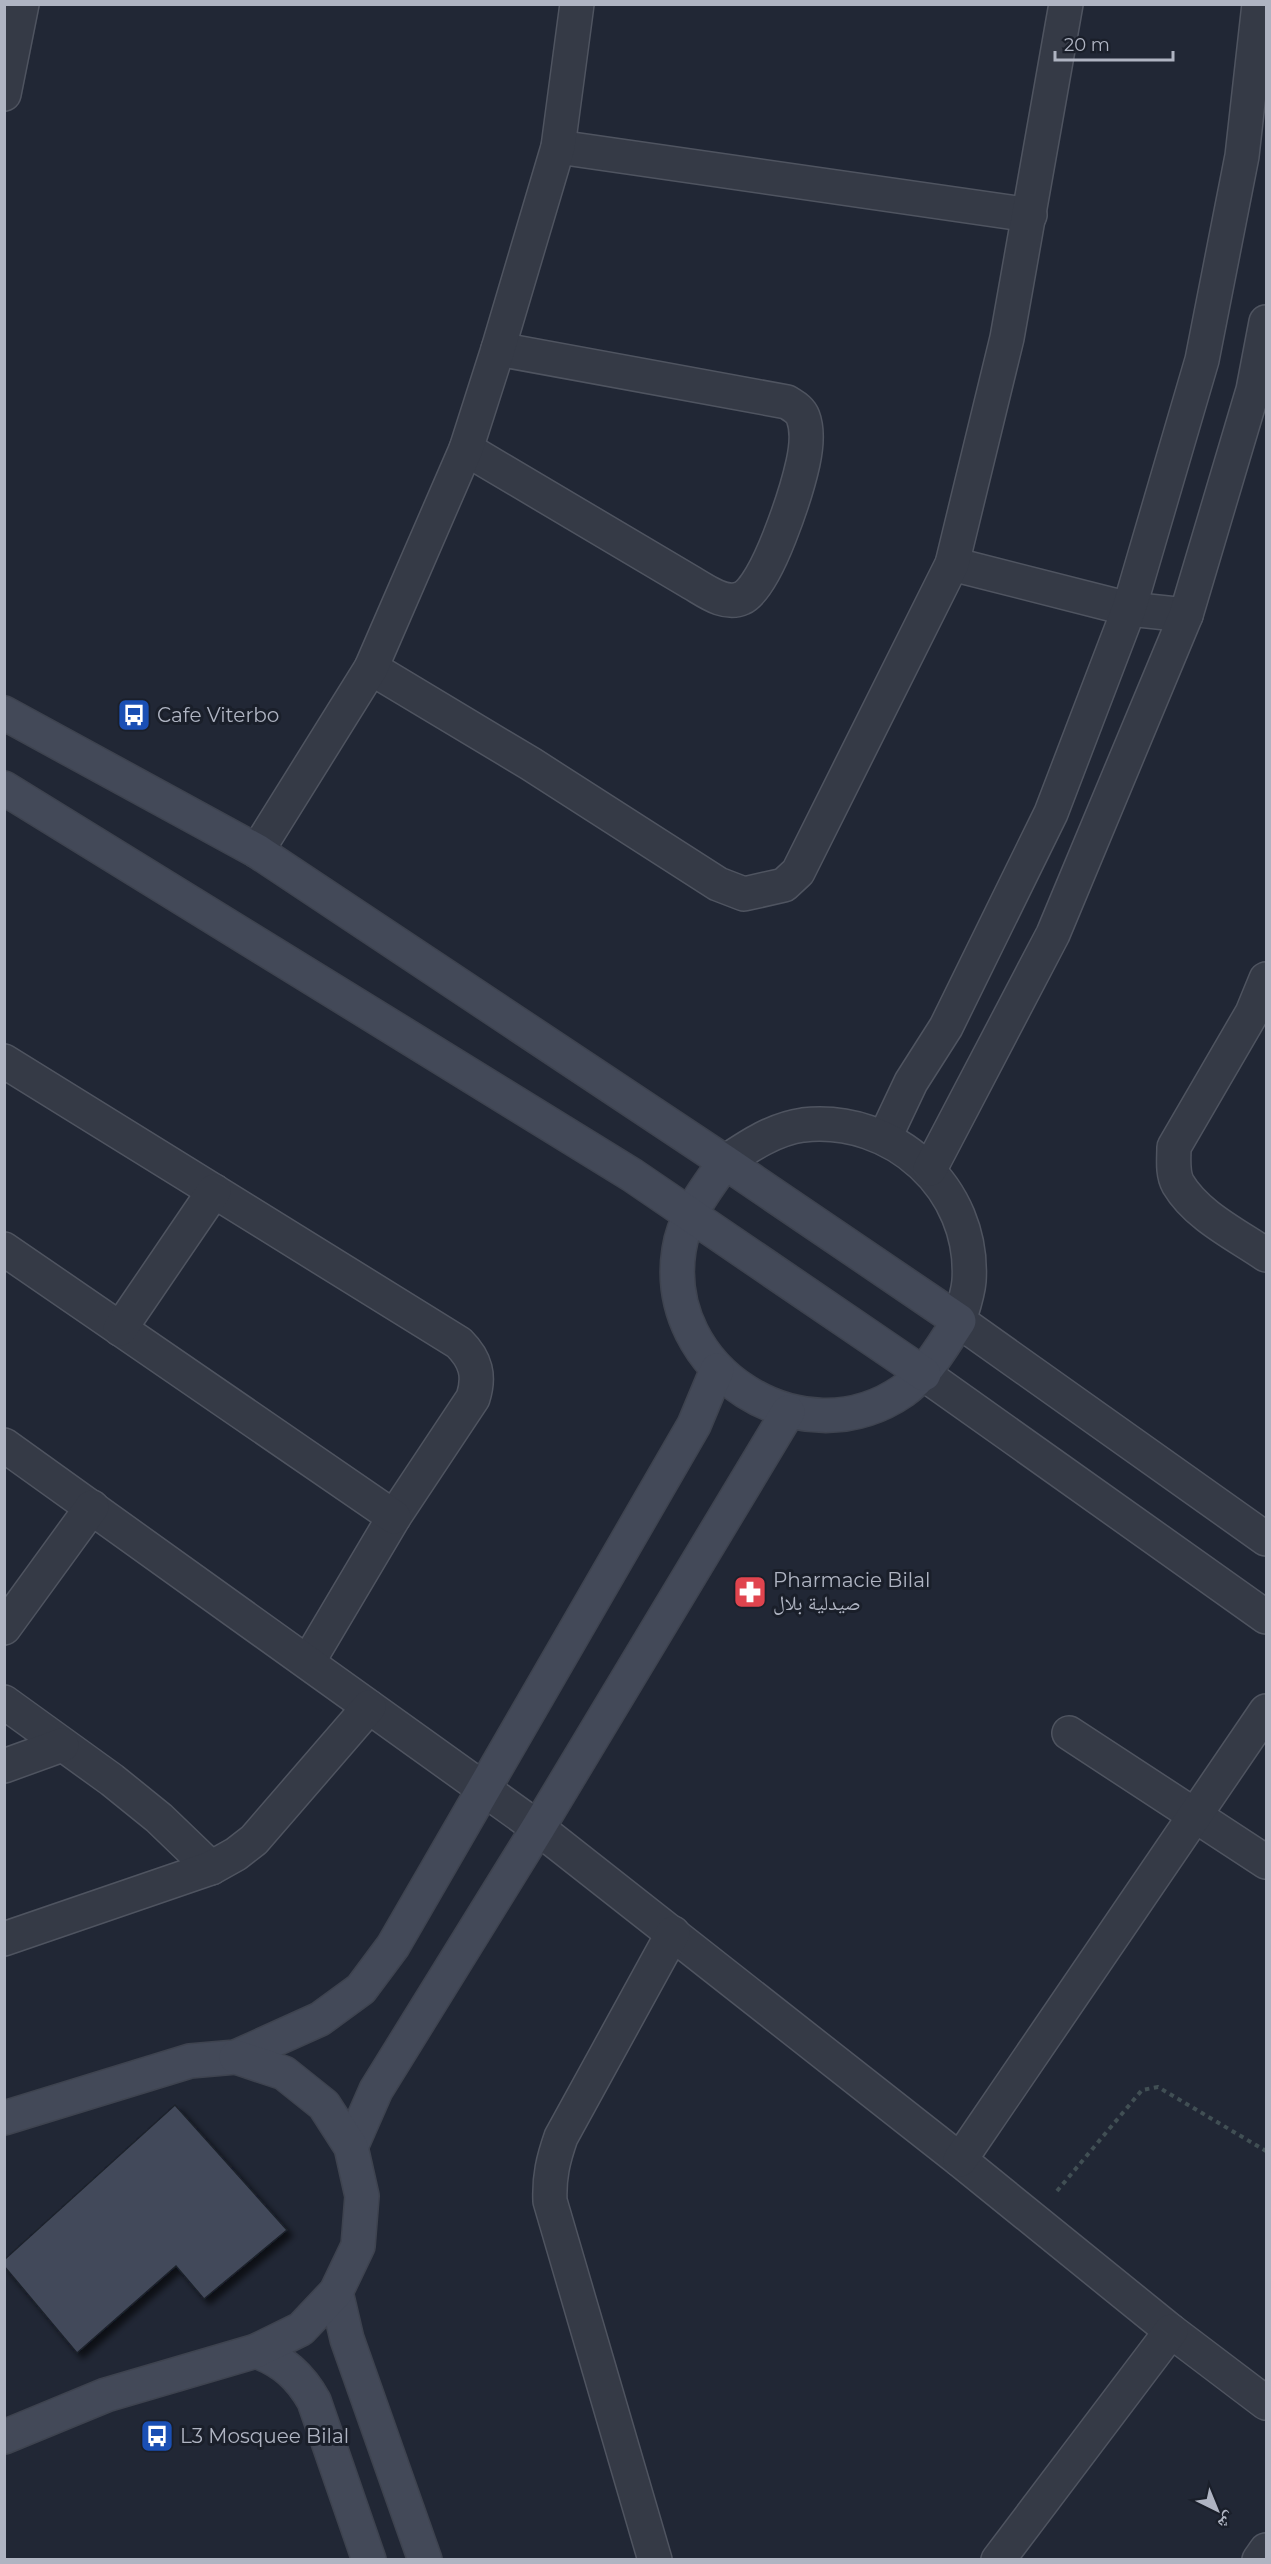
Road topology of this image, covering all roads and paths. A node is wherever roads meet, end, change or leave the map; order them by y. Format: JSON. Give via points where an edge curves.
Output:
{"nodes":[{"id":1,"x":22,"y":4,"type":"edge"},
{"id":2,"x":577,"y":4,"type":"edge"},
{"id":3,"x":1066,"y":4,"type":"edge"},
{"id":4,"x":1259,"y":4,"type":"edge"},
{"id":5,"x":4,"y":94,"type":"edge"},
{"id":6,"x":558,"y":147,"type":"junction"},
{"id":7,"x":1030,"y":215,"type":"junction"},
{"id":8,"x":1266,"y":322,"type":"edge"},
{"id":9,"x":498,"y":349,"type":"junction"},
{"id":10,"x":466,"y":448,"type":"junction"},
{"id":11,"x":952,"y":564,"type":"junction"},
{"id":12,"x":1129,"y":609,"type":"junction"},
{"id":13,"x":1186,"y":615,"type":"junction"},
{"id":14,"x":371,"y":668,"type":"junction"},
{"id":15,"x":4,"y":712,"type":"edge"},
{"id":16,"x":4,"y":788,"type":"edge"},
{"id":17,"x":257,"y":851,"type":"junction"},
{"id":18,"x":1266,"y":979,"type":"edge"},
{"id":19,"x":1259,"y":1018,"type":"edge"},
{"id":20,"x":8,"y":1072,"type":"edge"},
{"id":21,"x":885,"y":1137,"type":"junction"},
{"id":22,"x":725,"y":1162,"type":"junction"},
{"id":23,"x":930,"y":1169,"type":"junction"},
{"id":24,"x":214,"y":1191,"type":"junction"},
{"id":25,"x":690,"y":1214,"type":"junction"},
{"id":26,"x":4,"y":1249,"type":"edge"},
{"id":27,"x":1266,"y":1255,"type":"edge"},
{"id":28,"x":959,"y":1321,"type":"junction"},
{"id":29,"x":120,"y":1329,"type":"junction"},
{"id":30,"x":717,"y":1370,"type":"junction"},
{"id":31,"x":924,"y":1374,"type":"junction"},
{"id":32,"x":788,"y":1412,"type":"junction"},
{"id":33,"x":4,"y":1445,"type":"edge"},
{"id":34,"x":92,"y":1507,"type":"junction"},
{"id":35,"x":394,"y":1517,"type":"junction"},
{"id":36,"x":1266,"y":1539,"type":"edge"},
{"id":37,"x":1266,"y":1617,"type":"edge"},
{"id":38,"x":4,"y":1628,"type":"edge"},
{"id":39,"x":308,"y":1662,"type":"junction"},
{"id":40,"x":4,"y":1702,"type":"edge"},
{"id":41,"x":369,"y":1707,"type":"junction"},
{"id":42,"x":1266,"y":1711,"type":"edge"},
{"id":43,"x":1069,"y":1733,"type":"dead end"},
{"id":44,"x":62,"y":1745,"type":"junction"},
{"id":45,"x":4,"y":1766,"type":"edge"},
{"id":46,"x":484,"y":1789,"type":"junction"},
{"id":47,"x":1196,"y":1814,"type":"junction"},
{"id":48,"x":538,"y":1828,"type":"junction"},
{"id":49,"x":1266,"y":1862,"type":"edge"},
{"id":50,"x":211,"y":1868,"type":"junction"},
{"id":51,"x":673,"y":1933,"type":"junction"},
{"id":52,"x":4,"y":1940,"type":"edge"},
{"id":53,"x":236,"y":2057,"type":"junction"},
{"id":54,"x":4,"y":2118,"type":"edge"},
{"id":55,"x":351,"y":2147,"type":"junction"},
{"id":56,"x":1266,"y":2151,"type":"edge"},
{"id":57,"x":960,"y":2160,"type":"junction"},
{"id":58,"x":1034,"y":2219,"type":"junction"},
{"id":59,"x":336,"y":2292,"type":"junction"},
{"id":60,"x":1171,"y":2331,"type":"junction"},
{"id":61,"x":256,"y":2351,"type":"junction"},
{"id":62,"x":1266,"y":2403,"type":"edge"},
{"id":63,"x":4,"y":2437,"type":"edge"},
{"id":64,"x":1266,"y":2550,"type":"edge"},
{"id":65,"x":369,"y":2559,"type":"edge"},
{"id":66,"x":424,"y":2559,"type":"edge"},
{"id":67,"x":655,"y":2559,"type":"edge"},
{"id":68,"x":998,"y":2559,"type":"edge"},
{"id":69,"x":1259,"y":2559,"type":"edge"}],
"edges":[{"from":1,"to":5,"type":"street"},
{"from":2,"to":6,"type":"street"},
{"from":3,"to":7,"type":"street"},
{"from":4,"to":12,"type":"street","via":[[1242,156],[1202,360]]},
{"from":6,"to":7,"type":"street"},
{"from":6,"to":9,"type":"street"},
{"from":7,"to":11,"type":"street","via":[[1007,338]]},
{"from":8,"to":13,"type":"street","via":[[1253,390]]},
{"from":9,"to":10,"type":"street"},
{"from":9,"to":10,"type":"street","via":[[787,402],[803,417],[806,433],[803,462],[784,523],[753,591],[742,599],[720,599]]},
{"from":10,"to":14,"type":"street"},
{"from":11,"to":12,"type":"street"},
{"from":11,"to":14,"type":"street","via":[[798,872],[784,885],[744,894],[718,884],[531,764]]},
{"from":12,"to":13,"type":"street"},
{"from":12,"to":21,"type":"street","via":[[1050,813],[946,1027],[911,1082]]},
{"from":13,"to":23,"type":"street","via":[[1053,934]]},
{"from":14,"to":17,"type":"street"},
{"from":15,"to":17,"type":"main road"},
{"from":16,"to":25,"type":"main road"},
{"from":17,"to":22,"type":"main road"},
{"from":18,"to":19,"type":"street"},
{"from":19,"to":27,"type":"street","via":[[1174,1147],[1173,1169],[1178,1183],[1202,1211]]},
{"from":20,"to":24,"type":"street"},
{"from":21,"to":22,"type":"street","via":[[844,1125],[802,1125],[761,1138]]},
{"from":21,"to":23,"type":"street"},
{"from":22,"to":25,"type":"main road"},
{"from":22,"to":28,"type":"main road"},
{"from":23,"to":28,"type":"street","via":[[953,1202],[966,1241],[969,1281]]},
{"from":24,"to":29,"type":"street"},
{"from":24,"to":35,"type":"street","via":[[459,1343],[473,1360],[477,1385],[473,1398]]},
{"from":25,"to":30,"type":"main road","via":[[679,1250],[679,1293],[692,1334]]},
{"from":25,"to":31,"type":"main road"},
{"from":26,"to":29,"type":"street"},
{"from":28,"to":31,"type":"main road"},
{"from":28,"to":36,"type":"street"},
{"from":29,"to":35,"type":"street"},
{"from":30,"to":32,"type":"main road","via":[[753,1397]]},
{"from":30,"to":46,"type":"main road","via":[[694,1425]]},
{"from":31,"to":32,"type":"main road","via":[[901,1392],[866,1409],[827,1416]]},
{"from":31,"to":37,"type":"street"},
{"from":32,"to":48,"type":"main road"},
{"from":33,"to":34,"type":"street"},
{"from":34,"to":38,"type":"street"},
{"from":34,"to":39,"type":"street"},
{"from":35,"to":39,"type":"street"},
{"from":39,"to":41,"type":"street"},
{"from":40,"to":44,"type":"street"},
{"from":41,"to":46,"type":"street"},
{"from":41,"to":50,"type":"street","via":[[254,1840]]},
{"from":42,"to":47,"type":"street"},
{"from":43,"to":47,"type":"street"},
{"from":44,"to":45,"type":"street"},
{"from":44,"to":50,"type":"street","via":[[151,1812]]},
{"from":46,"to":48,"type":"street"},
{"from":46,"to":53,"type":"main road","via":[[393,1946],[361,1989],[320,2019]]},
{"from":47,"to":49,"type":"street"},
{"from":47,"to":57,"type":"street"},
{"from":48,"to":51,"type":"street"},
{"from":48,"to":55,"type":"main road","via":[[375,2090]]},
{"from":50,"to":52,"type":"street"},
{"from":51,"to":57,"type":"street"},
{"from":51,"to":67,"type":"street","via":[[561,2138],[549,2182],[550,2201]]},
{"from":53,"to":54,"type":"main road","via":[[190,2061]]},
{"from":53,"to":55,"type":"main road","via":[[284,2073],[324,2105]]},
{"from":55,"to":59,"type":"main road","via":[[362,2196],[358,2246]]},
{"from":56,"to":58,"type":"path","via":[[1158,2086],[1142,2090]]},
{"from":57,"to":58,"type":"street"},
{"from":58,"to":60,"type":"street"},
{"from":59,"to":61,"type":"main road","via":[[301,2329]]},
{"from":59,"to":66,"type":"main road","via":[[346,2339]]},
{"from":60,"to":62,"type":"street"},
{"from":60,"to":68,"type":"street"},
{"from":61,"to":63,"type":"main road","via":[[106,2396]]},
{"from":61,"to":65,"type":"main road","via":[[291,2370],[310,2393]]},
{"from":64,"to":69,"type":"street"}]}
